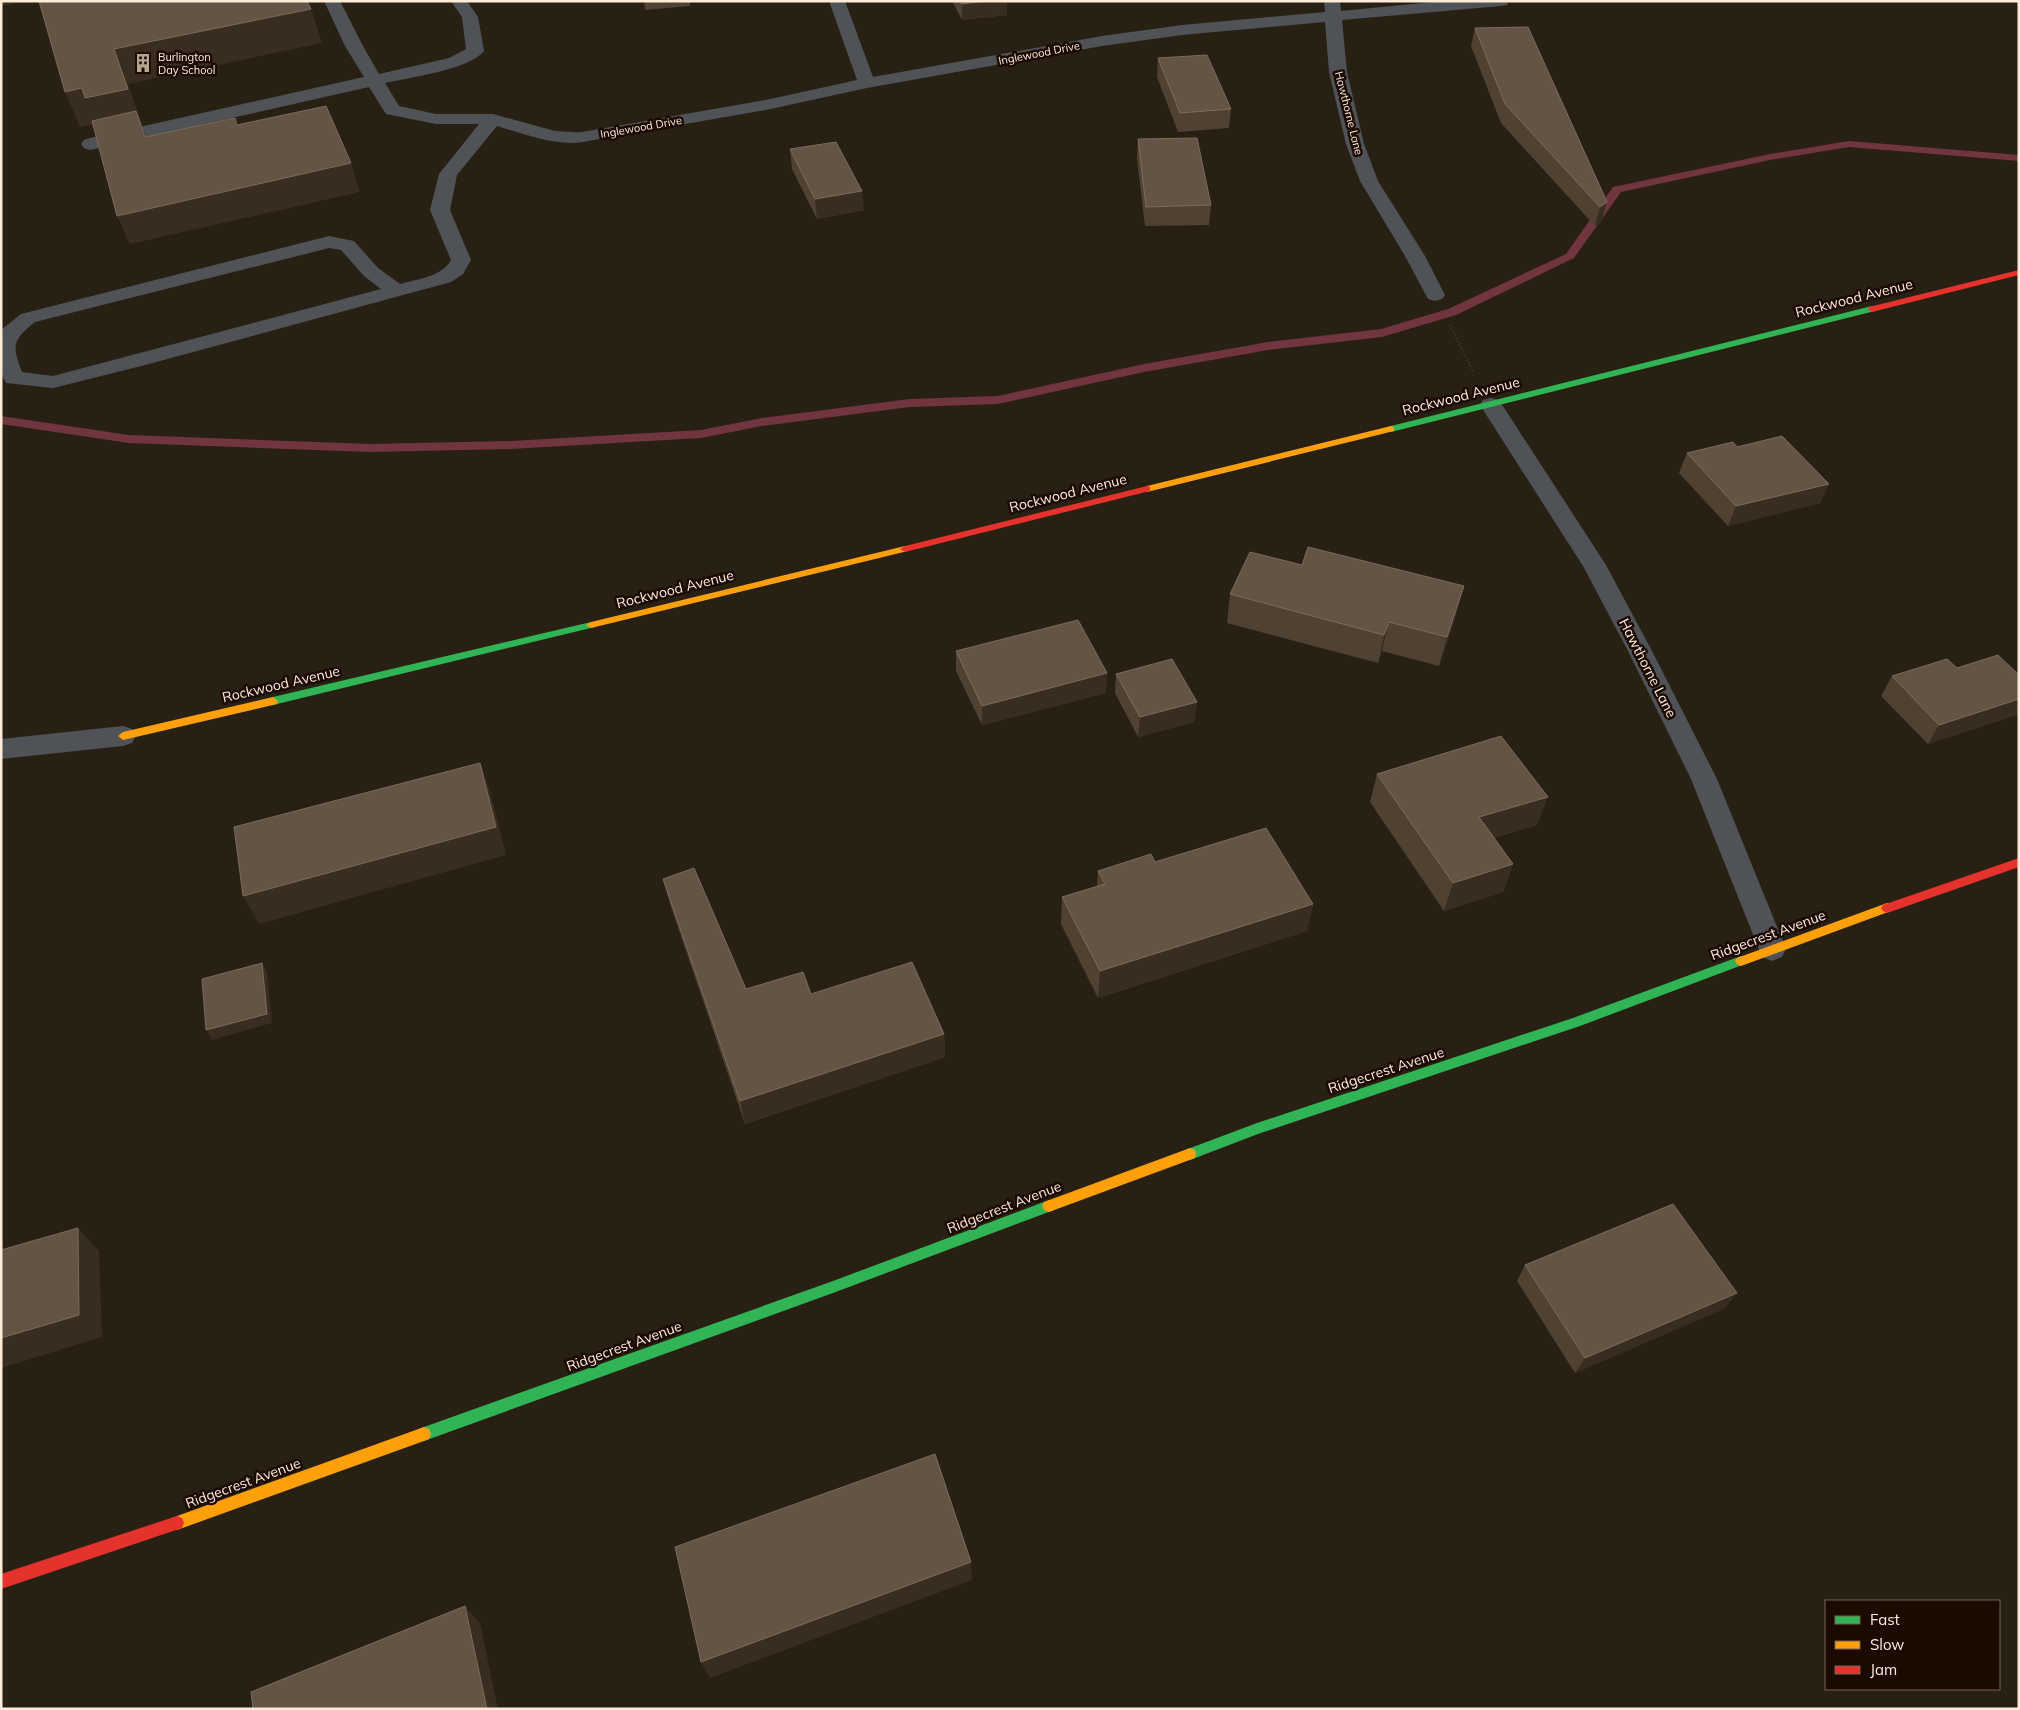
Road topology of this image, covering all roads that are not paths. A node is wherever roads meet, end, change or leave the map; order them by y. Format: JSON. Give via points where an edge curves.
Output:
{"nodes":[{"id":1,"x":332,"y":1,"type":"edge"},
{"id":2,"x":459,"y":1,"type":"edge"},
{"id":3,"x":837,"y":1,"type":"edge"},
{"id":4,"x":1500,"y":1,"type":"edge"},
{"id":5,"x":1332,"y":8,"type":"edge"},
{"id":6,"x":374,"y":80,"type":"junction"},
{"id":7,"x":867,"y":83,"type":"junction"},
{"id":8,"x":493,"y":119,"type":"junction"},
{"id":9,"x":90,"y":144,"type":"edge"},
{"id":10,"x":2019,"y":272,"type":"edge"},
{"id":11,"x":396,"y":290,"type":"junction"},
{"id":12,"x":1435,"y":295,"type":"dead end"},
{"id":13,"x":1491,"y":405,"type":"junction"},
{"id":14,"x":123,"y":736,"type":"joint"},
{"id":15,"x":1,"y":749,"type":"edge"},
{"id":16,"x":2019,"y":862,"type":"edge"},
{"id":17,"x":1772,"y":949,"type":"junction"},
{"id":18,"x":1,"y":1582,"type":"edge"}],
"edges":[{"from":1,"to":6,"type":"street","name":"Inglewood Drive"},
{"from":2,"to":6,"type":"street","via":[[470,17],[475,51],[455,62]]},
{"from":3,"to":7,"type":"street"},
{"from":4,"to":5,"type":"street","name":"Inglewood Drive"},
{"from":5,"to":7,"type":"street","name":"Inglewood Drive","via":[[1164,32]]},
{"from":5,"to":12,"type":"street","name":"Hawthorne Lane","via":[[1338,72],[1355,144],[1369,181]]},
{"from":6,"to":8,"type":"street","name":"Inglewood Drive","via":[[392,110],[436,119]]},
{"from":6,"to":9,"type":"street"},
{"from":7,"to":8,"type":"street","name":"Inglewood Drive","via":[[582,138],[554,136]]},
{"from":8,"to":11,"type":"street","via":[[448,174],[440,210],[461,260],[456,270],[444,278]]},
{"from":10,"to":13,"type":"street","name":"Rockwood Avenue"},
{"from":11,"to":11,"type":"street","via":[[372,272],[347,245],[329,242],[28,318],[11,331],[4,352],[14,378],[52,382]]},
{"from":13,"to":14,"type":"street","name":"Rockwood Avenue","via":[[569,631]]},
{"from":13,"to":17,"type":"street","name":"Hawthorne Lane","via":[[1594,565],[1640,651],[1704,779]]},
{"from":14,"to":15,"type":"street"},
{"from":16,"to":17,"type":"street","name":"Ridgecrest Avenue"},
{"from":17,"to":18,"type":"street","name":"Ridgecrest Avenue","via":[[1576,1022],[1257,1129],[833,1287],[149,1533]]}]}
